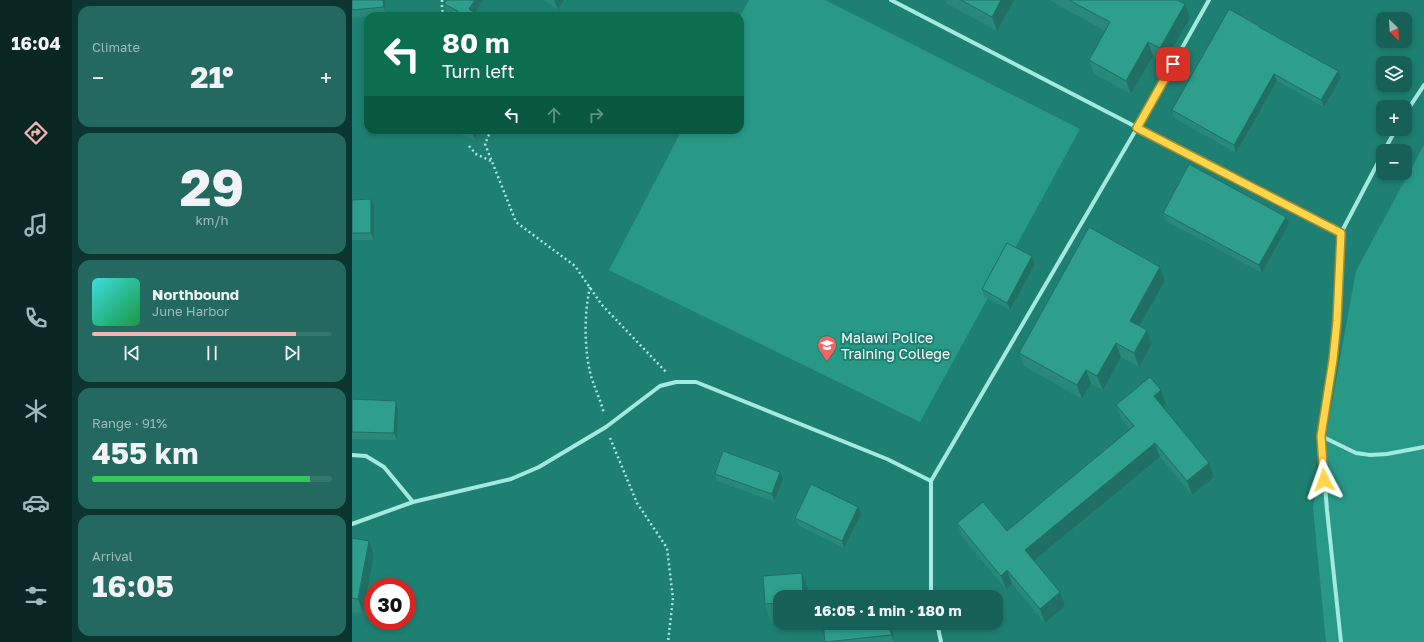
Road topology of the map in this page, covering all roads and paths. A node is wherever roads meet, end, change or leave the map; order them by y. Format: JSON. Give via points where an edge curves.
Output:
{"nodes":[{"id":1,"x":442,"y":0,"type":"edge"},
{"id":2,"x":891,"y":0,"type":"edge"},
{"id":3,"x":1209,"y":0,"type":"edge"},
{"id":4,"x":443,"y":12,"type":"edge"},
{"id":5,"x":1424,"y":85,"type":"edge"},
{"id":6,"x":1412,"y":103,"type":"edge"},
{"id":7,"x":1137,"y":128,"type":"junction"},
{"id":8,"x":489,"y":134,"type":"edge"},
{"id":9,"x":469,"y":146,"type":"dead end"},
{"id":10,"x":492,"y":162,"type":"junction"},
{"id":11,"x":1376,"y":167,"type":"edge"},
{"id":12,"x":1341,"y":233,"type":"junction"},
{"id":13,"x":590,"y":287,"type":"junction"},
{"id":14,"x":676,"y":382,"type":"junction"},
{"id":15,"x":606,"y":427,"type":"junction"},
{"id":16,"x":1321,"y":436,"type":"junction"},
{"id":17,"x":1424,"y":447,"type":"edge"},
{"id":18,"x":352,"y":455,"type":"edge"},
{"id":19,"x":931,"y":482,"type":"junction"},
{"id":20,"x":413,"y":502,"type":"junction"},
{"id":21,"x":352,"y":524,"type":"edge"},
{"id":22,"x":931,"y":590,"type":"edge"},
{"id":23,"x":938,"y":630,"type":"edge"},
{"id":24,"x":668,"y":642,"type":"edge"},
{"id":25,"x":941,"y":642,"type":"edge"},
{"id":26,"x":1341,"y":642,"type":"edge"}],
"edges":[{"from":1,"to":4,"type":"path"},
{"from":2,"to":7,"type":"street"},
{"from":3,"to":7,"type":"street"},
{"from":5,"to":6,"type":"street"},
{"from":7,"to":12,"type":"street"},
{"from":7,"to":19,"type":"street"},
{"from":8,"to":10,"type":"path","via":[[485,144]]},
{"from":9,"to":10,"type":"path","via":[[476,154]]},
{"from":10,"to":13,"type":"path","via":[[516,222],[575,266]]},
{"from":11,"to":12,"type":"street"},
{"from":12,"to":16,"type":"street","via":[[1337,321]]},
{"from":13,"to":14,"type":"path","via":[[602,305]]},
{"from":13,"to":15,"type":"path","via":[[585,323],[587,346],[591,375]]},
{"from":14,"to":15,"type":"street","via":[[660,386]]},
{"from":14,"to":19,"type":"street","via":[[696,382],[887,459]]},
{"from":15,"to":20,"type":"street","via":[[539,467],[511,478]]},
{"from":15,"to":24,"type":"path","via":[[637,503],[667,548],[673,598]]},
{"from":16,"to":17,"type":"street","via":[[1356,453],[1370,455]]},
{"from":16,"to":26,"type":"street"},
{"from":18,"to":20,"type":"street","via":[[366,456],[384,467]]},
{"from":19,"to":22,"type":"street"},
{"from":20,"to":21,"type":"street"},
{"from":23,"to":25,"type":"street"}]}
